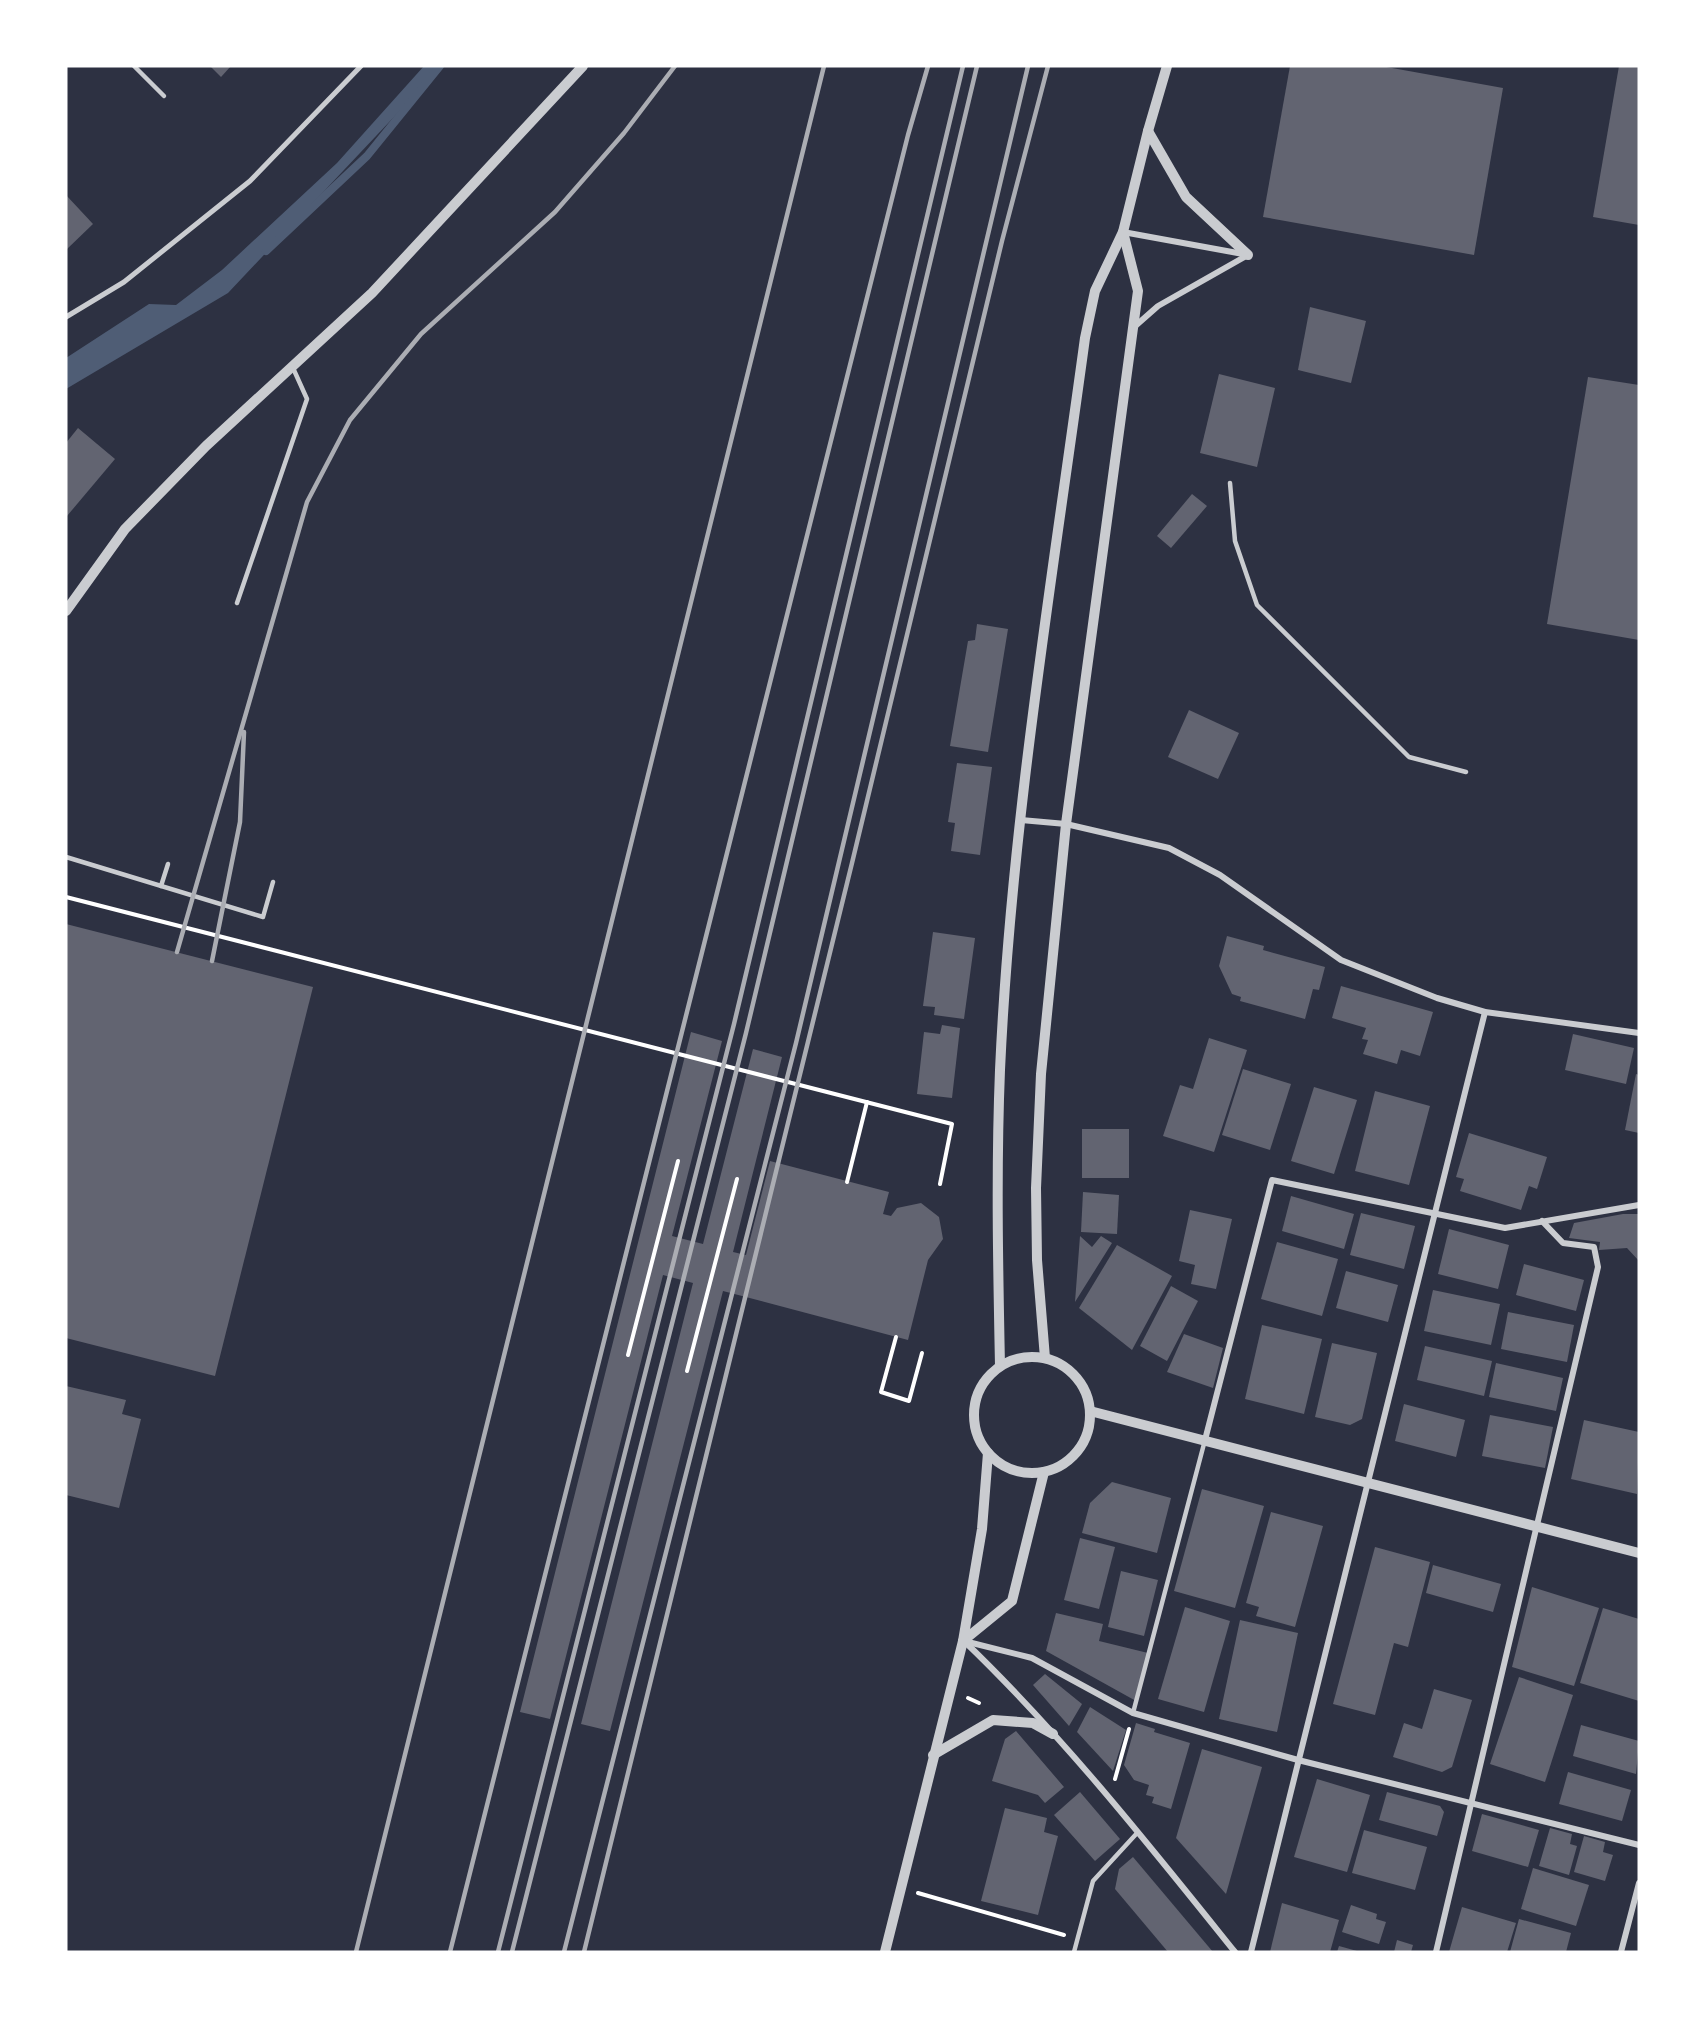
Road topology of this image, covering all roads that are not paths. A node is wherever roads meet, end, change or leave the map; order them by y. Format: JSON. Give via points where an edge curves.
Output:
{"nodes":[{"id":1,"x":134,"y":66,"type":"edge"},
{"id":2,"x":361,"y":66,"type":"edge"},
{"id":3,"x":583,"y":66,"type":"edge"},
{"id":4,"x":1167,"y":66,"type":"edge"},
{"id":5,"x":164,"y":96,"type":"dead end"},
{"id":6,"x":1148,"y":131,"type":"junction"},
{"id":7,"x":1123,"y":232,"type":"junction"},
{"id":8,"x":1250,"y":255,"type":"junction"},
{"id":9,"x":66,"y":317,"type":"edge"},
{"id":10,"x":1133,"y":328,"type":"junction"},
{"id":11,"x":292,"y":367,"type":"junction"},
{"id":12,"x":1230,"y":483,"type":"dead end"},
{"id":13,"x":237,"y":603,"type":"dead end"},
{"id":14,"x":66,"y":610,"type":"edge"},
{"id":15,"x":1466,"y":772,"type":"dead end"},
{"id":16,"x":1021,"y":820,"type":"junction"},
{"id":17,"x":1066,"y":824,"type":"junction"},
{"id":18,"x":66,"y":857,"type":"edge"},
{"id":19,"x":168,"y":864,"type":"dead end"},
{"id":20,"x":273,"y":882,"type":"dead end"},
{"id":21,"x":161,"y":886,"type":"junction"},
{"id":22,"x":1485,"y":1012,"type":"junction"},
{"id":23,"x":1639,"y":1033,"type":"edge"},
{"id":24,"x":1639,"y":1205,"type":"edge"},
{"id":25,"x":1434,"y":1215,"type":"junction"},
{"id":26,"x":1542,"y":1221,"type":"junction"},
{"id":27,"x":1045,"y":1358,"type":"junction"},
{"id":28,"x":1000,"y":1366,"type":"junction"},
{"id":29,"x":1090,"y":1411,"type":"junction"},
{"id":30,"x":1205,"y":1440,"type":"junction"},
{"id":31,"x":988,"y":1453,"type":"junction"},
{"id":32,"x":1044,"y":1472,"type":"junction"},
{"id":33,"x":1366,"y":1482,"type":"junction"},
{"id":34,"x":1537,"y":1527,"type":"junction"},
{"id":35,"x":1639,"y":1553,"type":"edge"},
{"id":36,"x":963,"y":1641,"type":"junction"},
{"id":37,"x":1133,"y":1713,"type":"junction"},
{"id":38,"x":1053,"y":1734,"type":"junction"},
{"id":39,"x":933,"y":1755,"type":"junction"},
{"id":40,"x":1298,"y":1760,"type":"junction"},
{"id":41,"x":1472,"y":1804,"type":"junction"},
{"id":42,"x":1138,"y":1832,"type":"junction"},
{"id":43,"x":1639,"y":1845,"type":"edge"},
{"id":44,"x":1639,"y":1883,"type":"edge"},
{"id":45,"x":885,"y":1952,"type":"edge"},
{"id":46,"x":1074,"y":1952,"type":"edge"},
{"id":47,"x":1235,"y":1952,"type":"edge"},
{"id":48,"x":1251,"y":1952,"type":"edge"},
{"id":49,"x":1436,"y":1952,"type":"edge"},
{"id":50,"x":1621,"y":1952,"type":"edge"}],
"edges":[{"from":1,"to":5,"type":"lane"},
{"from":2,"to":9,"type":"street","via":[[250,181],[124,282]]},
{"from":3,"to":11,"type":"street","via":[[372,293]]},
{"from":4,"to":6,"type":"street"},
{"from":6,"to":7,"type":"street"},
{"from":6,"to":8,"type":"street","via":[[1186,197]]},
{"from":7,"to":8,"type":"street"},
{"from":7,"to":10,"type":"street","via":[[1138,291]]},
{"from":7,"to":16,"type":"street","via":[[1095,291],[1084,338]]},
{"from":8,"to":10,"type":"street","via":[[1158,306]]},
{"from":10,"to":17,"type":"street"},
{"from":11,"to":13,"type":"lane","via":[[307,399]]},
{"from":11,"to":14,"type":"street","via":[[206,446],[125,529]]},
{"from":12,"to":15,"type":"lane","via":[[1235,541],[1257,605],[1408,757]]},
{"from":16,"to":17,"type":"street"},
{"from":16,"to":28,"type":"street","via":[[1000,1068]]},
{"from":17,"to":22,"type":"street","via":[[1168,848],[1220,875],[1341,960],[1437,998]]},
{"from":17,"to":27,"type":"street","via":[[1041,1074],[1036,1188]]},
{"from":18,"to":21,"type":"lane"},
{"from":19,"to":21,"type":"lane"},
{"from":20,"to":21,"type":"lane","via":[[263,917]]},
{"from":22,"to":23,"type":"street"},
{"from":22,"to":25,"type":"street"},
{"from":24,"to":26,"type":"street"},
{"from":25,"to":26,"type":"street","via":[[1505,1228]]},
{"from":25,"to":30,"type":"street","via":[[1272,1180]]},
{"from":25,"to":33,"type":"street"},
{"from":26,"to":34,"type":"street","via":[[1563,1243],[1594,1247],[1598,1267]]},
{"from":27,"to":28,"type":"street","via":[[1028,1357]]},
{"from":27,"to":29,"type":"street","via":[[1065,1367],[1081,1383]]},
{"from":28,"to":31,"type":"street","via":[[987,1377],[974,1407],[974,1423]]},
{"from":29,"to":30,"type":"street"},
{"from":29,"to":32,"type":"street","via":[[1088,1431],[1079,1449],[1063,1464]]},
{"from":30,"to":33,"type":"street"},
{"from":30,"to":37,"type":"lane"},
{"from":31,"to":32,"type":"street","via":[[1004,1466]]},
{"from":31,"to":36,"type":"street","via":[[982,1529]]},
{"from":32,"to":36,"type":"street","via":[[1012,1601]]},
{"from":33,"to":34,"type":"street"},
{"from":33,"to":40,"type":"street"},
{"from":34,"to":35,"type":"street"},
{"from":34,"to":41,"type":"street"},
{"from":36,"to":37,"type":"street","via":[[1032,1658]]},
{"from":36,"to":38,"type":"street","via":[[1014,1689]]},
{"from":36,"to":39,"type":"street"},
{"from":37,"to":40,"type":"street"},
{"from":38,"to":39,"type":"street","via":[[1033,1723],[993,1720]]},
{"from":38,"to":42,"type":"street"},
{"from":39,"to":45,"type":"street"},
{"from":40,"to":41,"type":"street"},
{"from":40,"to":48,"type":"street"},
{"from":41,"to":43,"type":"street"},
{"from":41,"to":49,"type":"street"},
{"from":42,"to":46,"type":"lane","via":[[1093,1881]]},
{"from":42,"to":47,"type":"street"},
{"from":44,"to":50,"type":"street"}]}
